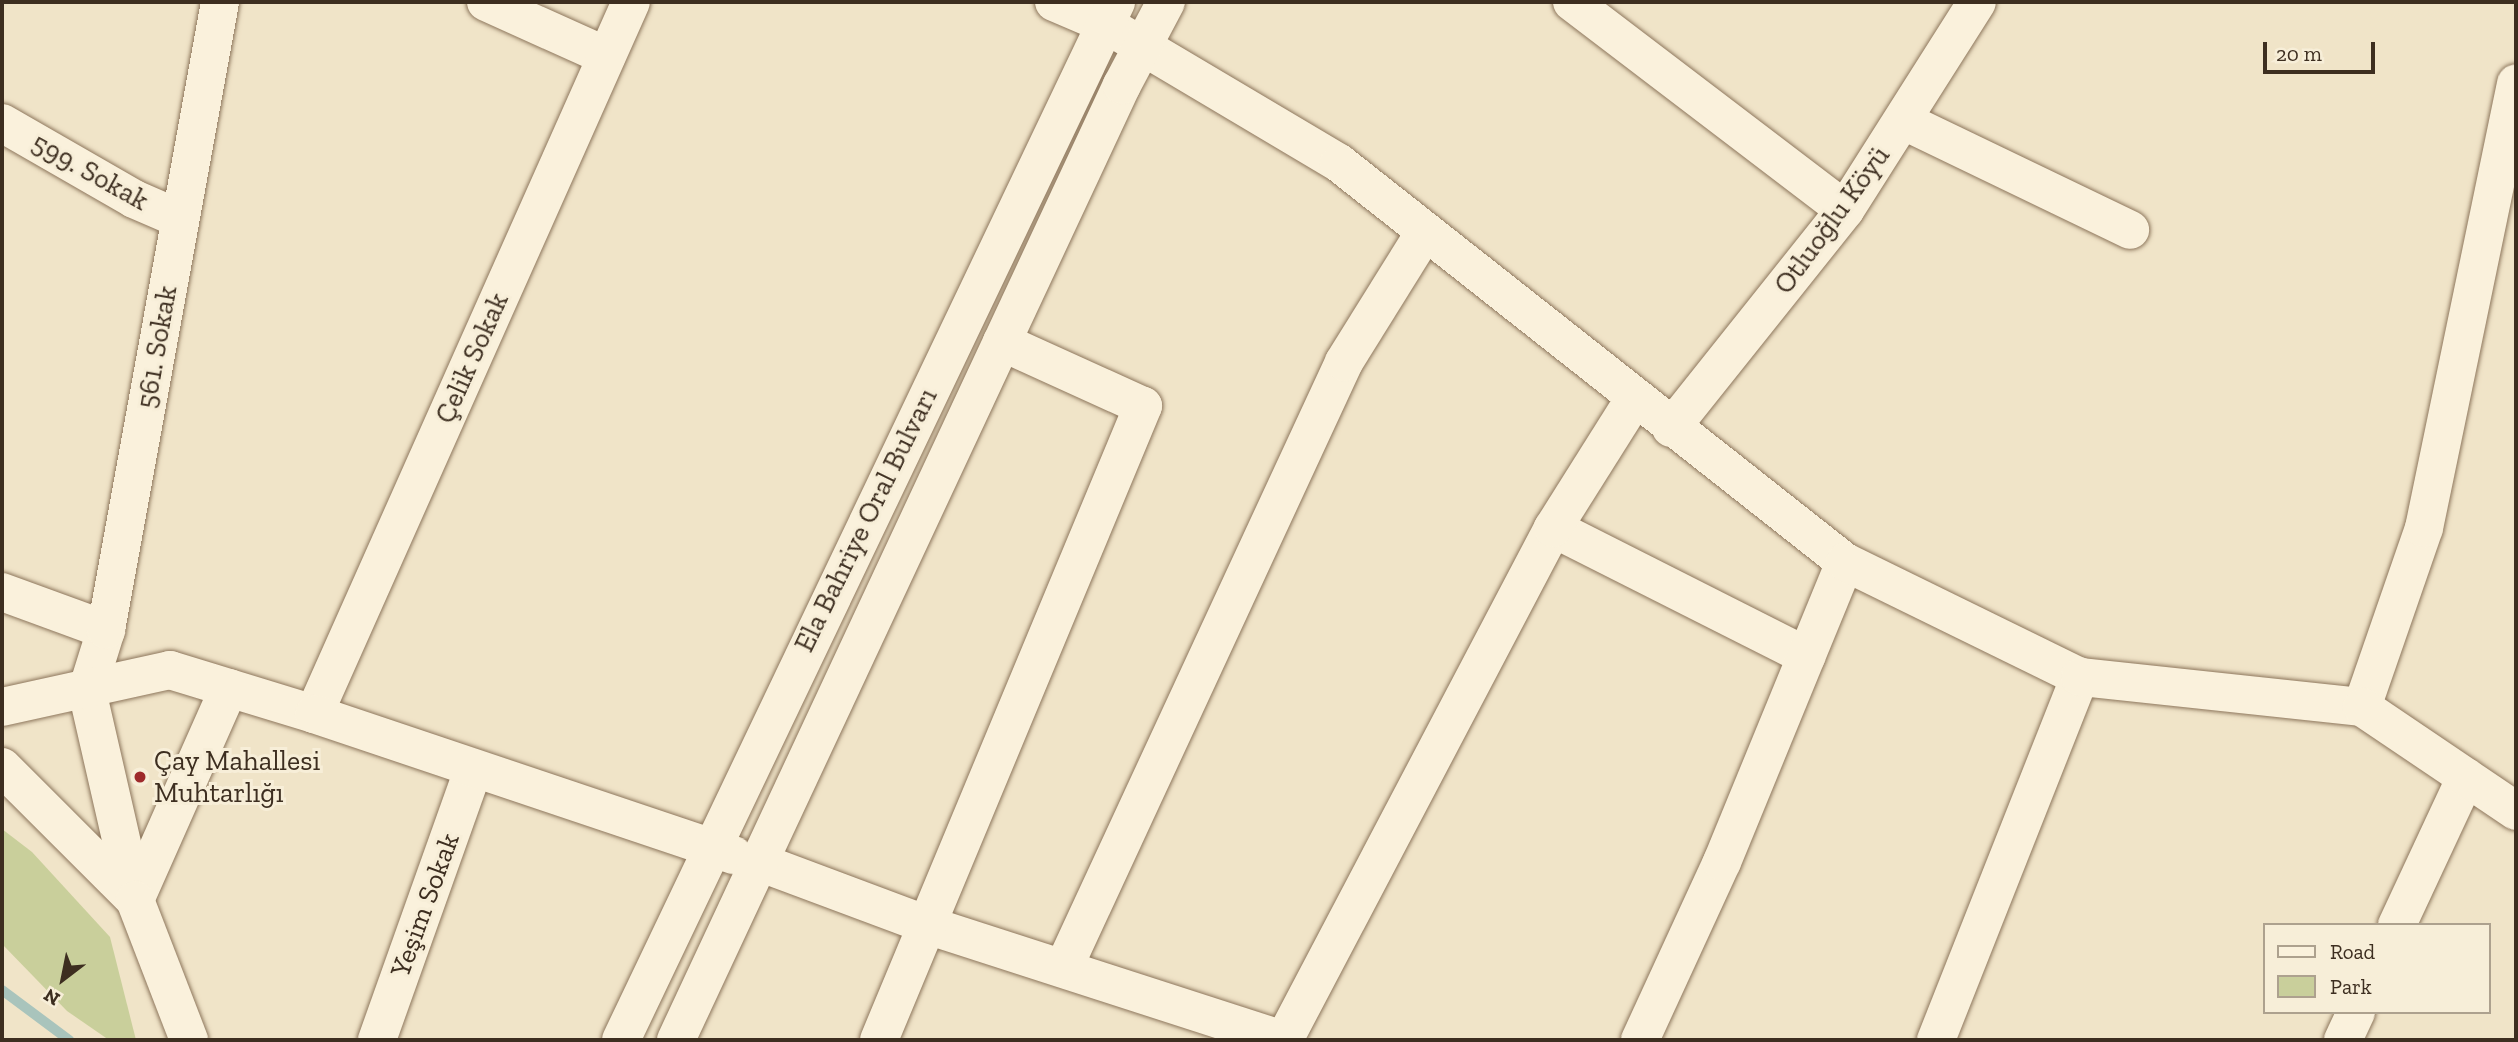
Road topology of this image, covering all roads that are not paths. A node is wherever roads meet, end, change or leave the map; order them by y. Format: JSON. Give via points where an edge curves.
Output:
{"nodes":[{"id":1,"x":220,"y":2,"type":"edge"},
{"id":2,"x":486,"y":2,"type":"edge"},
{"id":3,"x":631,"y":2,"type":"edge"},
{"id":4,"x":1054,"y":2,"type":"edge"},
{"id":5,"x":1166,"y":2,"type":"edge"},
{"id":6,"x":1572,"y":2,"type":"edge"},
{"id":7,"x":1977,"y":2,"type":"edge"},
{"id":8,"x":1110,"y":13,"type":"edge"},
{"id":9,"x":1142,"y":46,"type":"junction"},
{"id":10,"x":606,"y":56,"type":"junction"},
{"id":11,"x":2516,"y":83,"type":"edge"},
{"id":12,"x":1903,"y":121,"type":"junction"},
{"id":13,"x":2,"y":123,"type":"edge"},
{"id":14,"x":1845,"y":210,"type":"junction"},
{"id":15,"x":180,"y":219,"type":"junction"},
{"id":16,"x":2130,"y":230,"type":"dead end"},
{"id":17,"x":1425,"y":232,"type":"junction"},
{"id":18,"x":1002,"y":342,"type":"junction"},
{"id":19,"x":1634,"y":398,"type":"junction"},
{"id":20,"x":1671,"y":428,"type":"junction"},
{"id":21,"x":1553,"y":528,"type":"junction"},
{"id":22,"x":1845,"y":562,"type":"junction"},
{"id":23,"x":2,"y":592,"type":"edge"},
{"id":24,"x":106,"y":630,"type":"junction"},
{"id":25,"x":1806,"y":656,"type":"junction"},
{"id":26,"x":2080,"y":677,"type":"junction"},
{"id":27,"x":229,"y":688,"type":"junction"},
{"id":28,"x":87,"y":691,"type":"junction"},
{"id":29,"x":2,"y":707,"type":"edge"},
{"id":30,"x":2362,"y":707,"type":"junction"},
{"id":31,"x":314,"y":713,"type":"junction"},
{"id":32,"x":2,"y":767,"type":"edge"},
{"id":33,"x":473,"y":770,"type":"junction"},
{"id":34,"x":2466,"y":777,"type":"junction"},
{"id":35,"x":2516,"y":811,"type":"edge"},
{"id":36,"x":709,"y":849,"type":"junction"},
{"id":37,"x":759,"y":862,"type":"junction"},
{"id":38,"x":135,"y":900,"type":"junction"},
{"id":39,"x":2398,"y":923,"type":"edge"},
{"id":40,"x":930,"y":926,"type":"junction"},
{"id":41,"x":1064,"y":967,"type":"junction"},
{"id":42,"x":2355,"y":1014,"type":"edge"},
{"id":43,"x":189,"y":1040,"type":"edge"},
{"id":44,"x":377,"y":1040,"type":"edge"},
{"id":45,"x":621,"y":1040,"type":"edge"},
{"id":46,"x":676,"y":1040,"type":"edge"},
{"id":47,"x":879,"y":1040,"type":"edge"},
{"id":48,"x":1284,"y":1040,"type":"edge"},
{"id":49,"x":1640,"y":1040,"type":"edge"},
{"id":50,"x":1937,"y":1040,"type":"edge"},
{"id":51,"x":2343,"y":1040,"type":"edge"}],
"edges":[{"from":1,"to":15,"type":"street","name":"561. Sokak"},
{"from":2,"to":10,"type":"street"},
{"from":3,"to":10,"type":"street","name":"Çelik Sokak"},
{"from":4,"to":8,"type":"street"},
{"from":5,"to":9,"type":"street","name":"Ela Bahriye Oral Bulvarı"},
{"from":6,"to":14,"type":"street"},
{"from":7,"to":12,"type":"street","name":"Otluoğlu Köyü"},
{"from":8,"to":9,"type":"street"},
{"from":8,"to":36,"type":"street","name":"Ela Bahriye Oral Bulvarı"},
{"from":9,"to":17,"type":"street","via":[[1339,163]]},
{"from":9,"to":18,"type":"street","name":"Ela Bahriye Oral Bulvarı"},
{"from":10,"to":31,"type":"street","name":"Çelik Sokak"},
{"from":11,"to":30,"type":"street","via":[[2424,528]]},
{"from":12,"to":14,"type":"street","name":"Otluoğlu Köyü"},
{"from":12,"to":16,"type":"street"},
{"from":13,"to":15,"type":"street","name":"599. Sokak","via":[[134,199]]},
{"from":14,"to":20,"type":"street","name":"Otluoğlu Köyü"},
{"from":15,"to":24,"type":"street","name":"561. Sokak"},
{"from":17,"to":19,"type":"street"},
{"from":17,"to":41,"type":"street","via":[[1344,362]]},
{"from":18,"to":37,"type":"street","name":"Ela Bahriye Oral Bulvarı"},
{"from":18,"to":40,"type":"street","via":[[1143,406]]},
{"from":19,"to":20,"type":"street"},
{"from":19,"to":21,"type":"street"},
{"from":20,"to":22,"type":"street"},
{"from":21,"to":25,"type":"street"},
{"from":21,"to":48,"type":"street"},
{"from":22,"to":25,"type":"street"},
{"from":22,"to":26,"type":"street"},
{"from":23,"to":24,"type":"street"},
{"from":24,"to":28,"type":"street","name":"561. Sokak"},
{"from":25,"to":49,"type":"street","via":[[1722,862]]},
{"from":26,"to":30,"type":"street"},
{"from":26,"to":50,"type":"street"},
{"from":27,"to":28,"type":"street","via":[[170,670]]},
{"from":27,"to":31,"type":"street"},
{"from":27,"to":38,"type":"street"},
{"from":28,"to":29,"type":"street"},
{"from":28,"to":38,"type":"street"},
{"from":30,"to":34,"type":"street"},
{"from":31,"to":33,"type":"street"},
{"from":32,"to":38,"type":"street"},
{"from":33,"to":36,"type":"street"},
{"from":33,"to":44,"type":"street","name":"Yeşim Sokak"},
{"from":34,"to":35,"type":"street"},
{"from":34,"to":39,"type":"street"},
{"from":36,"to":37,"type":"street"},
{"from":36,"to":45,"type":"street","name":"Ela Bahriye Oral Bulvarı"},
{"from":37,"to":40,"type":"street"},
{"from":37,"to":46,"type":"street","name":"Ela Bahriye Oral Bulvarı"},
{"from":38,"to":43,"type":"street"},
{"from":40,"to":41,"type":"street"},
{"from":40,"to":47,"type":"street"},
{"from":41,"to":48,"type":"street"},
{"from":42,"to":51,"type":"street"}]}
